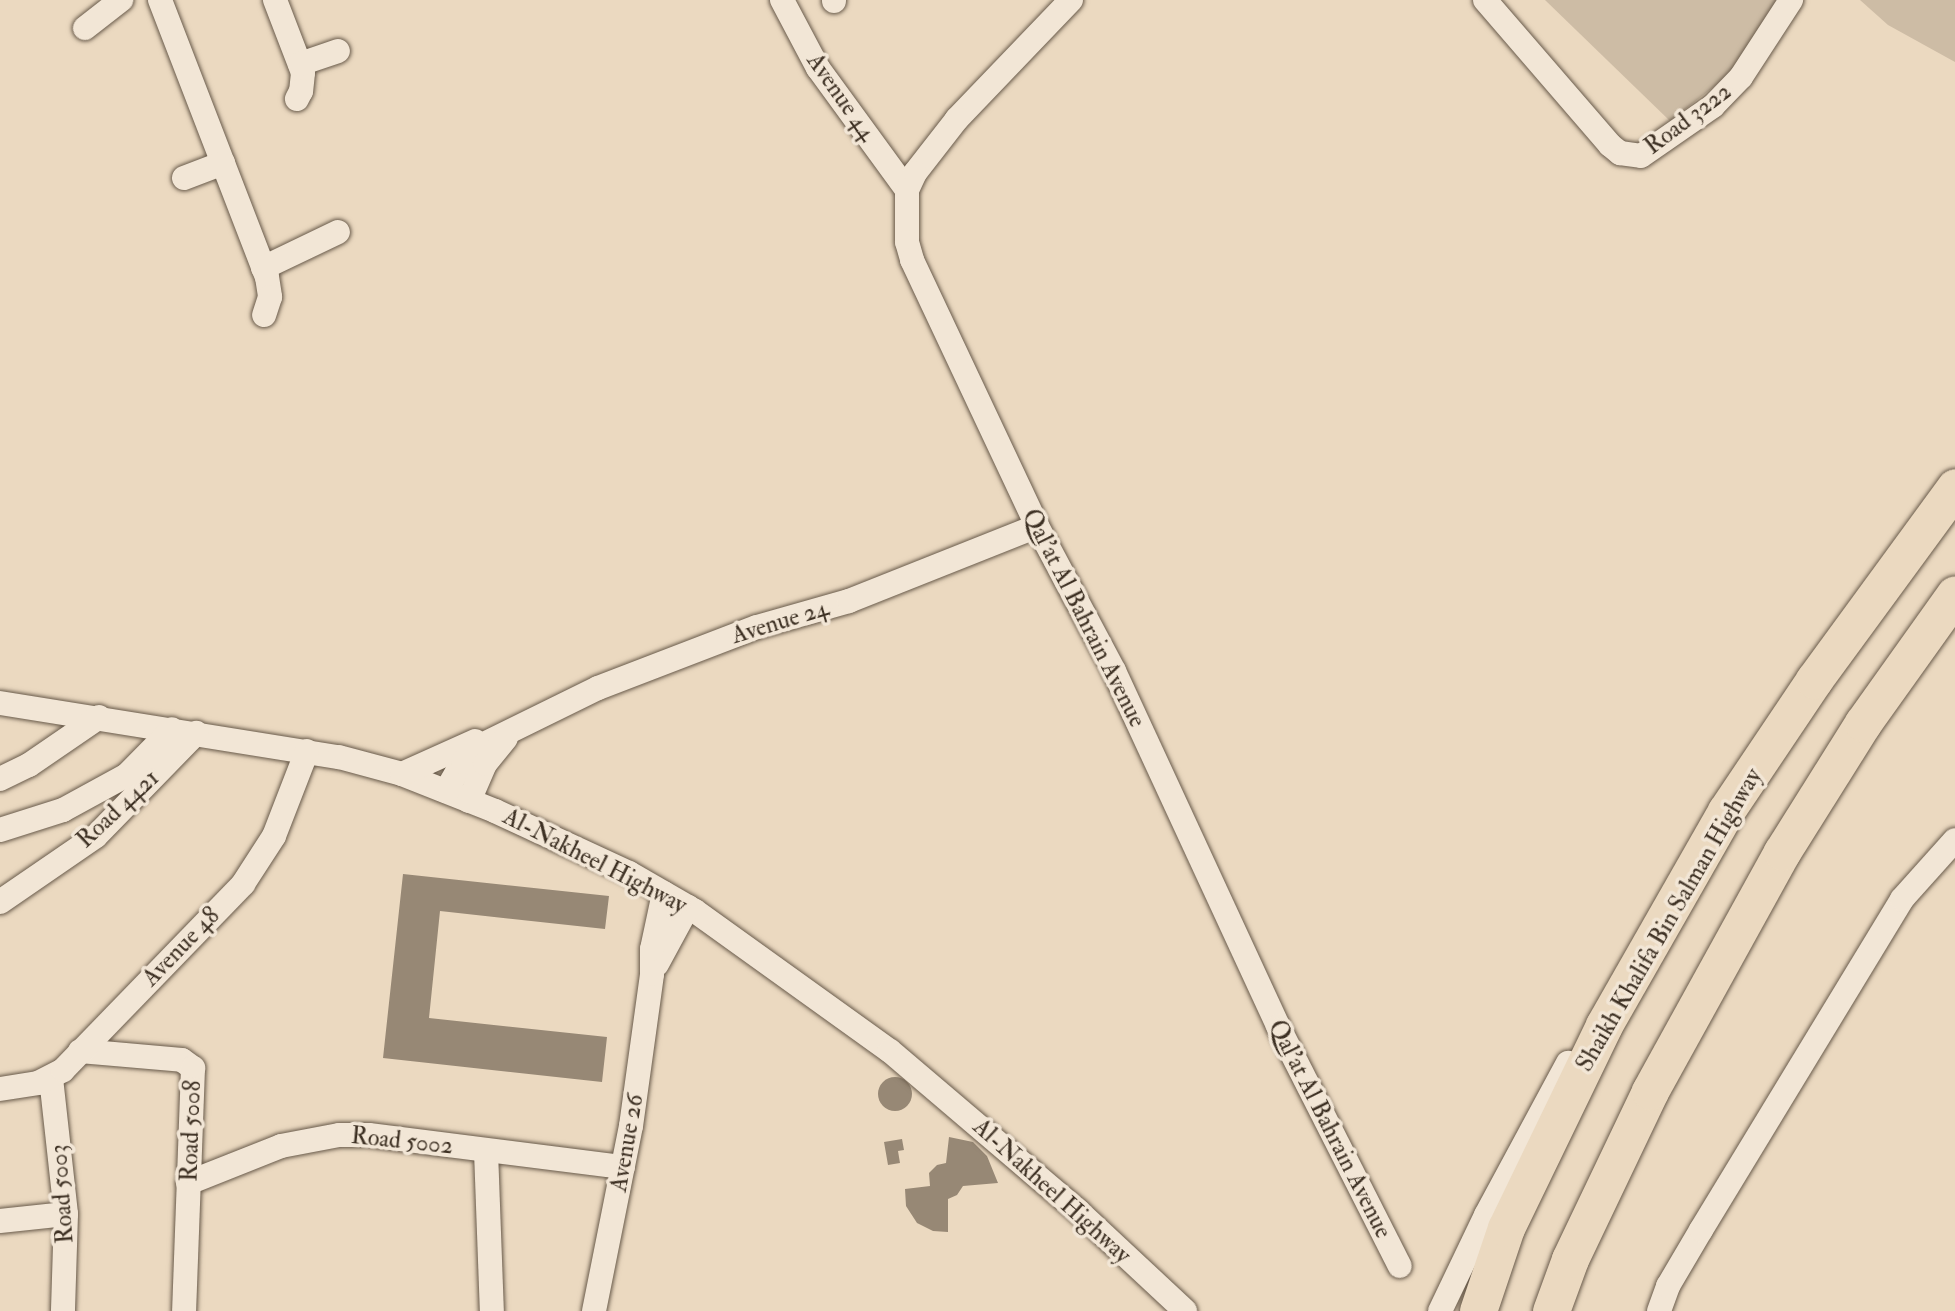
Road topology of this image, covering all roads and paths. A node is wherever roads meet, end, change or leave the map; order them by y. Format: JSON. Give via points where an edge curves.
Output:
{"nodes":[{"id":1,"x":121,"y":0,"type":"edge"},
{"id":2,"x":160,"y":0,"type":"edge"},
{"id":3,"x":275,"y":0,"type":"edge"},
{"id":4,"x":782,"y":0,"type":"edge"},
{"id":5,"x":1071,"y":0,"type":"edge"},
{"id":6,"x":1485,"y":0,"type":"edge"},
{"id":7,"x":1791,"y":0,"type":"edge"},
{"id":8,"x":85,"y":28,"type":"dead end"},
{"id":9,"x":338,"y":51,"type":"dead end"},
{"id":10,"x":300,"y":64,"type":"junction"},
{"id":11,"x":297,"y":99,"type":"dead end"},
{"id":12,"x":223,"y":163,"type":"junction"},
{"id":13,"x":184,"y":178,"type":"dead end"},
{"id":14,"x":907,"y":190,"type":"junction"},
{"id":15,"x":338,"y":232,"type":"dead end"},
{"id":16,"x":263,"y":268,"type":"junction"},
{"id":17,"x":264,"y":315,"type":"dead end"},
{"id":18,"x":1955,"y":487,"type":"edge"},
{"id":19,"x":1037,"y":526,"type":"junction"},
{"id":20,"x":1955,"y":594,"type":"edge"},
{"id":21,"x":0,"y":703,"type":"edge"},
{"id":22,"x":99,"y":717,"type":"junction"},
{"id":23,"x":526,"y":722,"type":"junction"},
{"id":24,"x":184,"y":731,"type":"junction"},
{"id":25,"x":307,"y":751,"type":"junction"},
{"id":26,"x":402,"y":774,"type":"junction"},
{"id":27,"x":0,"y":779,"type":"edge"},
{"id":28,"x":446,"y":792,"type":"junction"},
{"id":29,"x":469,"y":801,"type":"junction"},
{"id":30,"x":0,"y":830,"type":"edge"},
{"id":31,"x":1955,"y":840,"type":"edge"},
{"id":32,"x":664,"y":893,"type":"junction"},
{"id":33,"x":0,"y":902,"type":"edge"},
{"id":34,"x":688,"y":906,"type":"junction"},
{"id":35,"x":652,"y":974,"type":"junction"},
{"id":36,"x":1604,"y":1025,"type":"junction"},
{"id":37,"x":80,"y":1051,"type":"junction"},
{"id":38,"x":51,"y":1078,"type":"junction"},
{"id":39,"x":0,"y":1089,"type":"edge"},
{"id":40,"x":1650,"y":1091,"type":"junction"},
{"id":41,"x":486,"y":1150,"type":"junction"},
{"id":42,"x":623,"y":1167,"type":"junction"},
{"id":43,"x":188,"y":1183,"type":"junction"},
{"id":44,"x":66,"y":1214,"type":"junction"},
{"id":45,"x":0,"y":1221,"type":"edge"},
{"id":46,"x":1502,"y":1240,"type":"junction"},
{"id":47,"x":1400,"y":1266,"type":"dead end"},
{"id":48,"x":63,"y":1311,"type":"edge"},
{"id":49,"x":184,"y":1311,"type":"edge"},
{"id":50,"x":492,"y":1311,"type":"edge"},
{"id":51,"x":594,"y":1311,"type":"edge"},
{"id":52,"x":1185,"y":1311,"type":"edge"},
{"id":53,"x":1440,"y":1311,"type":"edge"},
{"id":54,"x":1469,"y":1311,"type":"edge"},
{"id":55,"x":1478,"y":1311,"type":"edge"},
{"id":56,"x":1551,"y":1311,"type":"edge"},
{"id":57,"x":1576,"y":1311,"type":"edge"},
{"id":58,"x":1659,"y":1311,"type":"edge"}],
"edges":[{"from":1,"to":8,"type":"street"},
{"from":2,"to":12,"type":"street"},
{"from":3,"to":10,"type":"street"},
{"from":4,"to":14,"type":"street","name":"Avenue 44","via":[[818,68]]},
{"from":5,"to":14,"type":"street","name":"Qal'at Al Bahrain Avenue","via":[[957,119]]},
{"from":6,"to":7,"type":"street","name":"Road 3222","via":[[1610,145],[1620,153],[1641,156],[1713,106],[1741,77]]},
{"from":9,"to":10,"type":"street"},
{"from":10,"to":11,"type":"street","via":[[304,82]]},
{"from":12,"to":13,"type":"street"},
{"from":12,"to":16,"type":"street"},
{"from":14,"to":19,"type":"street","name":"Qal'at Al Bahrain Avenue","via":[[906,230],[912,260]]},
{"from":15,"to":16,"type":"street"},
{"from":16,"to":17,"type":"street","via":[[271,297]]},
{"from":18,"to":36,"type":"highway","name":"Shaikh Khalifa Bin Salman Highway","via":[[1814,680],[1726,811]]},
{"from":19,"to":23,"type":"street","name":"Avenue 24","via":[[849,601],[757,626],[680,654]]},
{"from":19,"to":47,"type":"street","name":"Qal'at Al Bahrain Avenue","via":[[1114,671],[1278,1026]]},
{"from":20,"to":40,"type":"highway","via":[[1863,723],[1782,852]]},
{"from":21,"to":22,"type":"street","name":"Al-Nakheel Highway"},
{"from":22,"to":24,"type":"street","name":"Al-Nakheel Highway"},
{"from":22,"to":27,"type":"street","via":[[29,765]]},
{"from":23,"to":26,"type":"street"},
{"from":23,"to":28,"type":"street","name":"Avenue 24","via":[[472,751]]},
{"from":23,"to":29,"type":"street","name":"Avenue 24","via":[[490,756]]},
{"from":24,"to":25,"type":"street","name":"Al-Nakheel Highway"},
{"from":24,"to":30,"type":"street","via":[[127,775],[63,810]]},
{"from":24,"to":33,"type":"street","name":"Road 4421","via":[[96,836]]},
{"from":25,"to":26,"type":"street","name":"Al-Nakheel Highway"},
{"from":25,"to":37,"type":"street","name":"Avenue 48","via":[[274,836],[243,884]]},
{"from":26,"to":28,"type":"street","name":"Al-Nakheel Highway"},
{"from":28,"to":29,"type":"street","name":"Al-Nakheel Highway"},
{"from":29,"to":32,"type":"street","name":"Al-Nakheel Highway"},
{"from":31,"to":58,"type":"street","via":[[1902,899],[1701,1230],[1668,1286]]},
{"from":32,"to":34,"type":"street","name":"Al-Nakheel Highway"},
{"from":32,"to":35,"type":"street","name":"Avenue 26","via":[[652,949]]},
{"from":34,"to":35,"type":"street","name":"Avenue 26"},
{"from":34,"to":52,"type":"street","name":"Al-Nakheel Highway","via":[[918,1074],[1079,1212]]},
{"from":35,"to":42,"type":"street","name":"Avenue 26"},
{"from":36,"to":46,"type":"highway","name":"Shaikh Khalifa Bin Salman Highway"},
{"from":36,"to":53,"type":"street","via":[[1561,1074]]},
{"from":37,"to":38,"type":"street","name":"Avenue 48"},
{"from":37,"to":43,"type":"street","name":"Road 5008","via":[[189,1063],[195,1077]]},
{"from":38,"to":39,"type":"street","name":"Avenue 48"},
{"from":38,"to":44,"type":"street","name":"Road 5003"},
{"from":40,"to":56,"type":"highway","via":[[1570,1259]]},
{"from":40,"to":57,"type":"highway"},
{"from":41,"to":42,"type":"street","name":"Road 5002"},
{"from":41,"to":43,"type":"street","name":"Road 5002","via":[[369,1135],[329,1136],[281,1146]]},
{"from":41,"to":50,"type":"street"},
{"from":42,"to":51,"type":"street","name":"Avenue 26"},
{"from":43,"to":49,"type":"street","name":"Road 5008"},
{"from":44,"to":45,"type":"street"},
{"from":44,"to":48,"type":"street","name":"Road 5003"},
{"from":46,"to":54,"type":"highway"},
{"from":46,"to":55,"type":"highway","name":"Shaikh Khalifa Bin Salman Highway"}]}
